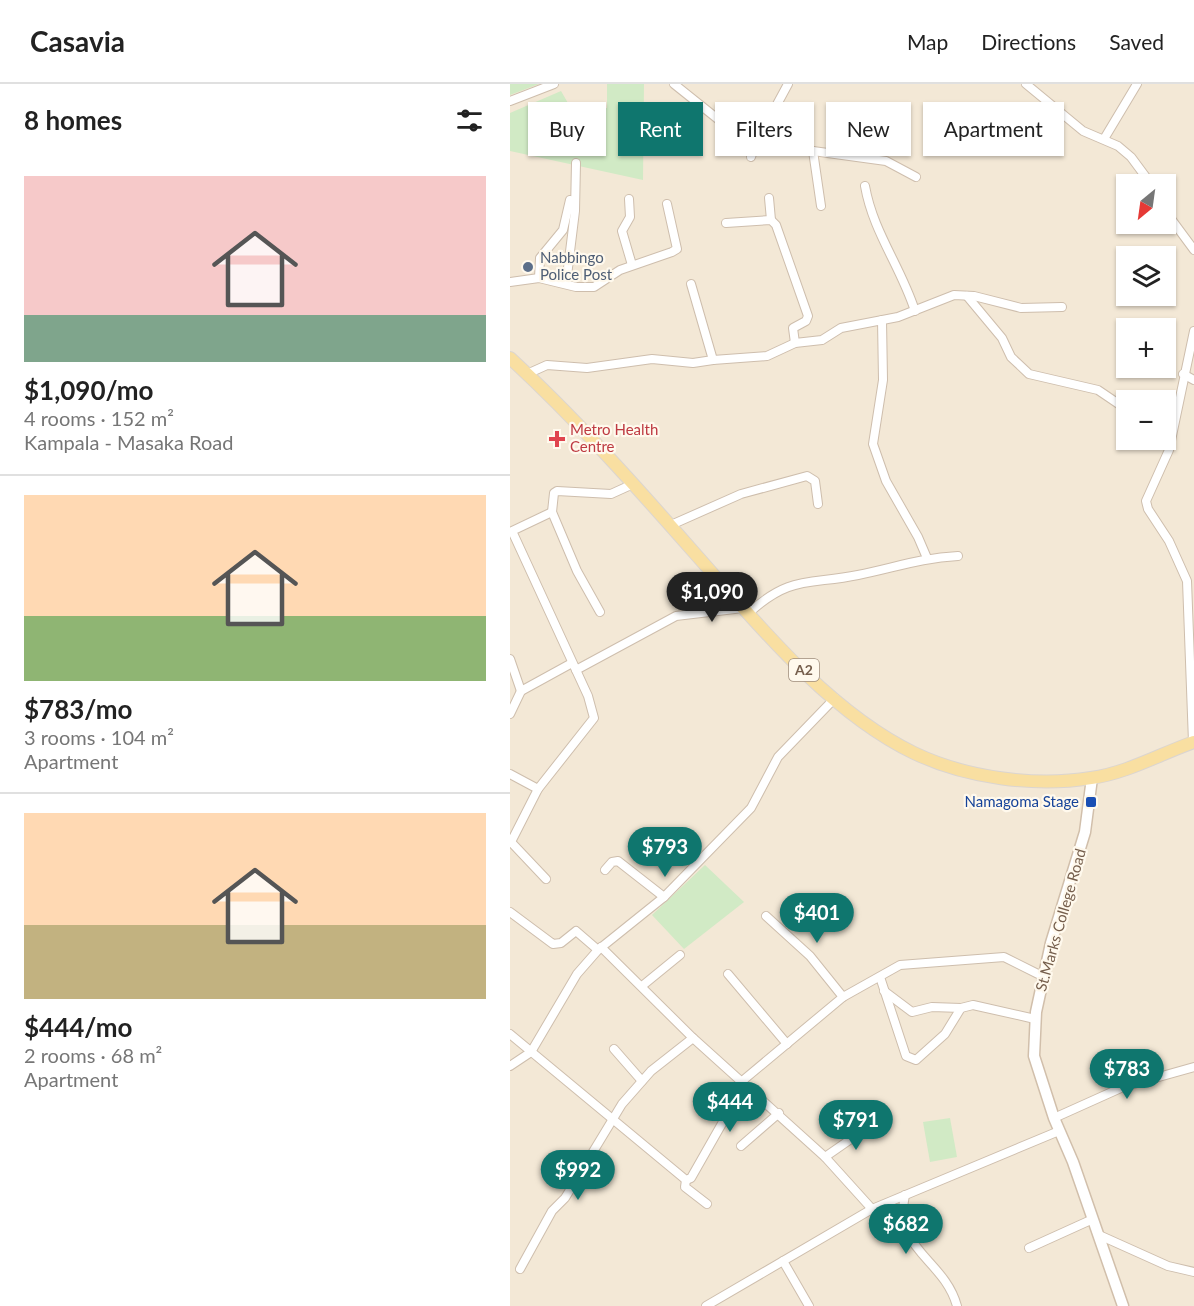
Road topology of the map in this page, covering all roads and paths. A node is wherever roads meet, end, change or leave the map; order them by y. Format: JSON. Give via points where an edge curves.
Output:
{"nodes":[{"id":1,"x":554,"y":84,"type":"edge"},
{"id":2,"x":674,"y":84,"type":"edge"},
{"id":3,"x":788,"y":84,"type":"edge"},
{"id":4,"x":1026,"y":84,"type":"edge"},
{"id":5,"x":1137,"y":84,"type":"edge"},
{"id":6,"x":510,"y":101,"type":"edge"},
{"id":7,"x":778,"y":102,"type":"edge"},
{"id":8,"x":715,"y":117,"type":"edge"},
{"id":9,"x":1104,"y":139,"type":"junction"},
{"id":10,"x":814,"y":151,"type":"edge"},
{"id":11,"x":814,"y":156,"type":"edge"},
{"id":12,"x":576,"y":164,"type":"dead end"},
{"id":13,"x":1144,"y":174,"type":"edge"},
{"id":14,"x":916,"y":177,"type":"dead end"},
{"id":15,"x":865,"y":186,"type":"dead end"},
{"id":16,"x":769,"y":198,"type":"dead end"},
{"id":17,"x":630,"y":199,"type":"dead end"},
{"id":18,"x":570,"y":200,"type":"dead end"},
{"id":19,"x":667,"y":204,"type":"dead end"},
{"id":20,"x":820,"y":206,"type":"dead end"},
{"id":21,"x":771,"y":220,"type":"junction"},
{"id":22,"x":726,"y":223,"type":"dead end"},
{"id":23,"x":1176,"y":226,"type":"edge"},
{"id":24,"x":1194,"y":250,"type":"edge"},
{"id":25,"x":632,"y":265,"type":"junction"},
{"id":26,"x":539,"y":278,"type":"junction"},
{"id":27,"x":510,"y":282,"type":"edge"},
{"id":28,"x":566,"y":284,"type":"junction"},
{"id":29,"x":691,"y":284,"type":"dead end"},
{"id":30,"x":967,"y":296,"type":"junction"},
{"id":31,"x":1062,"y":307,"type":"dead end"},
{"id":32,"x":915,"y":310,"type":"junction"},
{"id":33,"x":882,"y":320,"type":"junction"},
{"id":34,"x":1193,"y":337,"type":"edge"},
{"id":35,"x":795,"y":343,"type":"junction"},
{"id":36,"x":510,"y":358,"type":"edge"},
{"id":37,"x":713,"y":360,"type":"junction"},
{"id":38,"x":527,"y":374,"type":"junction"},
{"id":39,"x":1183,"y":374,"type":"junction"},
{"id":40,"x":1194,"y":381,"type":"edge"},
{"id":41,"x":1116,"y":402,"type":"edge"},
{"id":42,"x":1176,"y":402,"type":"edge"},
{"id":43,"x":1169,"y":450,"type":"edge"},
{"id":44,"x":633,"y":484,"type":"junction"},
{"id":45,"x":818,"y":504,"type":"dead end"},
{"id":46,"x":552,"y":512,"type":"junction"},
{"id":47,"x":671,"y":525,"type":"junction"},
{"id":48,"x":511,"y":529,"type":"edge"},
{"id":49,"x":958,"y":556,"type":"dead end"},
{"id":50,"x":927,"y":558,"type":"junction"},
{"id":51,"x":732,"y":595,"type":"junction"},
{"id":52,"x":722,"y":609,"type":"junction"},
{"id":53,"x":746,"y":611,"type":"junction"},
{"id":54,"x":600,"y":612,"type":"dead end"},
{"id":55,"x":510,"y":659,"type":"edge"},
{"id":56,"x":574,"y":667,"type":"junction"},
{"id":57,"x":521,"y":691,"type":"junction"},
{"id":58,"x":835,"y":698,"type":"junction"},
{"id":59,"x":510,"y":714,"type":"edge"},
{"id":60,"x":1194,"y":742,"type":"edge"},
{"id":61,"x":510,"y":774,"type":"edge"},
{"id":62,"x":1092,"y":778,"type":"junction"},
{"id":63,"x":538,"y":789,"type":"junction"},
{"id":64,"x":510,"y":842,"type":"edge"},
{"id":65,"x":605,"y":870,"type":"dead end"},
{"id":66,"x":546,"y":879,"type":"dead end"},
{"id":67,"x":664,"y":897,"type":"junction"},
{"id":68,"x":510,"y":912,"type":"edge"},
{"id":69,"x":766,"y":916,"type":"dead end"},
{"id":70,"x":600,"y":948,"type":"junction"},
{"id":71,"x":680,"y":955,"type":"dead end"},
{"id":72,"x":728,"y":974,"type":"dead end"},
{"id":73,"x":880,"y":977,"type":"junction"},
{"id":74,"x":1044,"y":977,"type":"junction"},
{"id":75,"x":642,"y":986,"type":"junction"},
{"id":76,"x":884,"y":991,"type":"junction"},
{"id":77,"x":843,"y":997,"type":"junction"},
{"id":78,"x":961,"y":1008,"type":"junction"},
{"id":79,"x":1035,"y":1019,"type":"junction"},
{"id":80,"x":510,"y":1034,"type":"edge"},
{"id":81,"x":693,"y":1038,"type":"junction"},
{"id":82,"x":787,"y":1044,"type":"junction"},
{"id":83,"x":614,"y":1049,"type":"dead end"},
{"id":84,"x":531,"y":1052,"type":"junction"},
{"id":85,"x":510,"y":1066,"type":"edge"},
{"id":86,"x":1194,"y":1067,"type":"edge"},
{"id":87,"x":642,"y":1081,"type":"junction"},
{"id":88,"x":741,"y":1082,"type":"junction"},
{"id":89,"x":749,"y":1089,"type":"junction"},
{"id":90,"x":779,"y":1113,"type":"junction"},
{"id":91,"x":1054,"y":1118,"type":"junction"},
{"id":92,"x":613,"y":1119,"type":"junction"},
{"id":93,"x":871,"y":1125,"type":"dead end"},
{"id":94,"x":1059,"y":1131,"type":"junction"},
{"id":95,"x":741,"y":1146,"type":"dead end"},
{"id":96,"x":825,"y":1157,"type":"junction"},
{"id":97,"x":686,"y":1180,"type":"junction"},
{"id":98,"x":904,"y":1195,"type":"junction"},
{"id":99,"x":707,"y":1204,"type":"dead end"},
{"id":100,"x":872,"y":1209,"type":"junction"},
{"id":101,"x":1093,"y":1219,"type":"junction"},
{"id":102,"x":1099,"y":1235,"type":"junction"},
{"id":103,"x":1029,"y":1248,"type":"dead end"},
{"id":104,"x":783,"y":1261,"type":"junction"},
{"id":105,"x":520,"y":1269,"type":"dead end"},
{"id":106,"x":1194,"y":1272,"type":"edge"},
{"id":107,"x":706,"y":1306,"type":"edge"},
{"id":108,"x":809,"y":1306,"type":"edge"},
{"id":109,"x":957,"y":1306,"type":"edge"},
{"id":110,"x":1123,"y":1306,"type":"edge"}],
"edges":[{"from":1,"to":6,"type":"street"},
{"from":2,"to":8,"type":"street"},
{"from":3,"to":7,"type":"street"},
{"from":4,"to":9,"type":"street","via":[[1083,132]]},
{"from":5,"to":9,"type":"street"},
{"from":9,"to":13,"type":"street","via":[[1131,157]]},
{"from":10,"to":14,"type":"street","via":[[886,161]]},
{"from":11,"to":20,"type":"street"},
{"from":12,"to":28,"type":"street"},
{"from":15,"to":32,"type":"street","via":[[879,235],[905,280]]},
{"from":16,"to":21,"type":"street"},
{"from":17,"to":25,"type":"street","via":[[630,217],[622,231]]},
{"from":18,"to":26,"type":"street","via":[[563,230],[540,258]]},
{"from":19,"to":25,"type":"street","via":[[677,249]]},
{"from":21,"to":22,"type":"street"},
{"from":21,"to":35,"type":"street","via":[[808,316],[794,328]]},
{"from":23,"to":24,"type":"street"},
{"from":25,"to":28,"type":"street","via":[[594,287]]},
{"from":26,"to":27,"type":"street"},
{"from":26,"to":28,"type":"street"},
{"from":29,"to":37,"type":"street"},
{"from":30,"to":31,"type":"street","via":[[1021,308]]},
{"from":30,"to":32,"type":"street","via":[[954,295]]},
{"from":30,"to":41,"type":"street","via":[[1002,338],[1011,357],[1029,374],[1098,390]]},
{"from":32,"to":33,"type":"street"},
{"from":33,"to":35,"type":"street","via":[[841,328],[814,343]]},
{"from":33,"to":50,"type":"street","via":[[883,381],[873,444],[886,481]]},
{"from":34,"to":39,"type":"street"},
{"from":35,"to":37,"type":"street","via":[[767,356]]},
{"from":36,"to":38,"type":"main road","number":"A2"},
{"from":37,"to":38,"type":"street","via":[[693,363],[651,359],[586,368],[547,365]]},
{"from":38,"to":44,"type":"main road","number":"A2"},
{"from":39,"to":40,"type":"street"},
{"from":39,"to":42,"type":"street"},
{"from":43,"to":60,"type":"street","via":[[1146,501],[1187,581]]},
{"from":44,"to":46,"type":"street","via":[[611,494],[557,491]]},
{"from":44,"to":47,"type":"main road","number":"A2"},
{"from":45,"to":47,"type":"street","via":[[815,481],[807,476],[741,494]]},
{"from":46,"to":48,"type":"street"},
{"from":46,"to":54,"type":"street"},
{"from":47,"to":51,"type":"main road","number":"A2"},
{"from":48,"to":56,"type":"street"},
{"from":49,"to":50,"type":"street"},
{"from":50,"to":53,"type":"street","via":[[858,575],[796,583]]},
{"from":51,"to":52,"type":"street"},
{"from":51,"to":53,"type":"main road","number":"A2"},
{"from":52,"to":53,"type":"street"},
{"from":52,"to":56,"type":"street","via":[[676,616]]},
{"from":53,"to":58,"type":"main road","number":"A2"},
{"from":55,"to":57,"type":"street"},
{"from":56,"to":57,"type":"street"},
{"from":56,"to":63,"type":"street","via":[[594,718]]},
{"from":57,"to":59,"type":"street"},
{"from":58,"to":62,"type":"main road","number":"A2","via":[[885,736],[941,763],[1027,780]]},
{"from":58,"to":67,"type":"street","via":[[778,757],[751,808]]},
{"from":60,"to":62,"type":"main road","number":"A2"},
{"from":61,"to":63,"type":"street"},
{"from":62,"to":74,"type":"main road","name":"St.Marks College Road","via":[[1085,832]]},
{"from":63,"to":64,"type":"street"},
{"from":64,"to":66,"type":"street"},
{"from":65,"to":67,"type":"street","via":[[618,861]]},
{"from":67,"to":70,"type":"street"},
{"from":68,"to":70,"type":"street","via":[[553,944],[561,943],[576,931]]},
{"from":69,"to":77,"type":"street","via":[[810,956]]},
{"from":70,"to":75,"type":"street"},
{"from":70,"to":84,"type":"street","via":[[577,974]]},
{"from":71,"to":75,"type":"street"},
{"from":72,"to":82,"type":"street"},
{"from":73,"to":74,"type":"street","via":[[910,963],[1004,957]]},
{"from":73,"to":76,"type":"street"},
{"from":73,"to":77,"type":"street"},
{"from":74,"to":79,"type":"main road","name":"St.Marks College Road"},
{"from":75,"to":81,"type":"street"},
{"from":76,"to":78,"type":"street","via":[[912,1012],[932,1007]]},
{"from":76,"to":78,"type":"street","via":[[906,1056],[916,1060],[945,1034]]},
{"from":77,"to":82,"type":"street"},
{"from":78,"to":79,"type":"street","via":[[973,1005]]},
{"from":79,"to":91,"type":"main road","name":"St.Marks College Road","via":[[1034,1056]]},
{"from":80,"to":84,"type":"street"},
{"from":81,"to":87,"type":"street"},
{"from":81,"to":88,"type":"street"},
{"from":82,"to":88,"type":"street"},
{"from":83,"to":87,"type":"street"},
{"from":84,"to":85,"type":"street"},
{"from":84,"to":92,"type":"street"},
{"from":86,"to":91,"type":"street","via":[[1124,1087]]},
{"from":87,"to":92,"type":"street"},
{"from":88,"to":89,"type":"street"},
{"from":89,"to":90,"type":"street"},
{"from":89,"to":97,"type":"street","via":[[728,1113],[691,1178]]},
{"from":90,"to":95,"type":"street"},
{"from":90,"to":96,"type":"street"},
{"from":91,"to":94,"type":"main road","name":"St.Marks College Road"},
{"from":92,"to":97,"type":"street"},
{"from":92,"to":105,"type":"street","via":[[565,1198],[552,1211]]},
{"from":93,"to":96,"type":"street"},
{"from":94,"to":98,"type":"street"},
{"from":94,"to":101,"type":"main road","name":"St.Marks College Road"},
{"from":96,"to":100,"type":"street"},
{"from":97,"to":99,"type":"street","via":[[685,1187]]},
{"from":98,"to":100,"type":"street"},
{"from":98,"to":109,"type":"street","via":[[901,1217],[906,1233],[949,1286]]},
{"from":100,"to":104,"type":"street"},
{"from":101,"to":102,"type":"main road","name":"St.Marks College Road"},
{"from":101,"to":103,"type":"street"},
{"from":102,"to":106,"type":"street","via":[[1168,1266]]},
{"from":102,"to":110,"type":"main road","name":"St.Marks College Road"},
{"from":104,"to":107,"type":"street"},
{"from":104,"to":108,"type":"street"}]}
